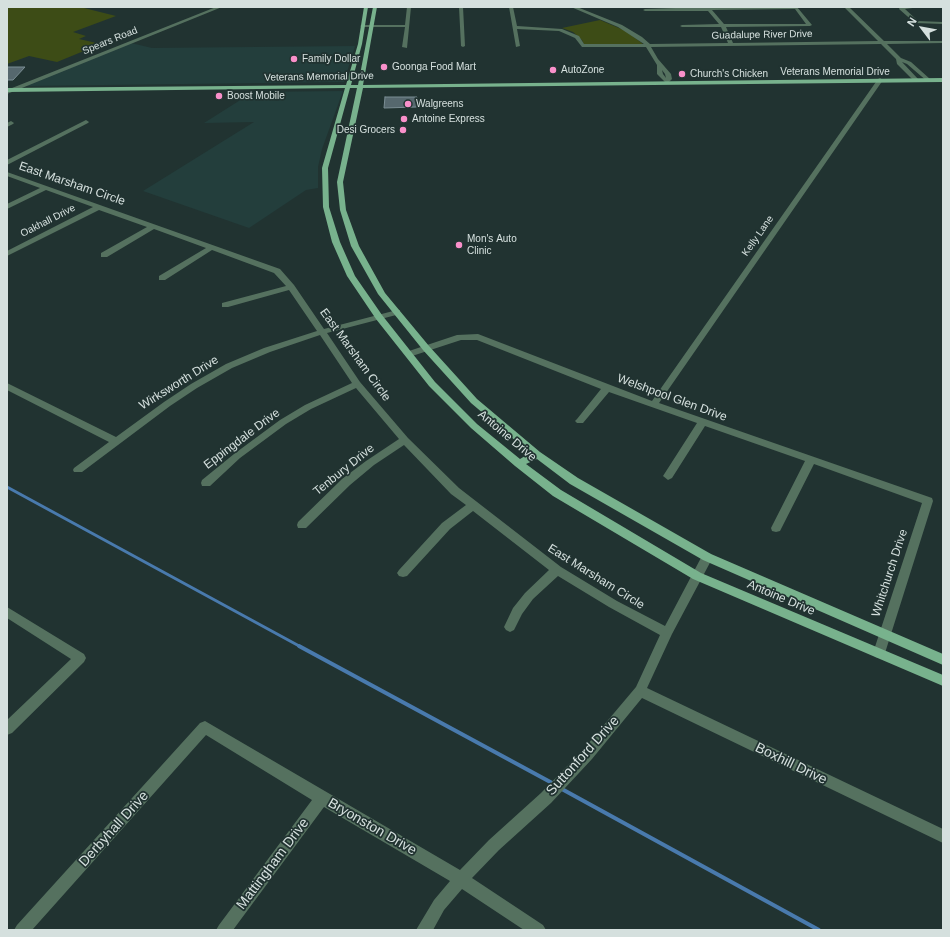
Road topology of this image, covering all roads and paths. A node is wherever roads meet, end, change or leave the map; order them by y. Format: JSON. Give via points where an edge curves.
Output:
{"nodes":[{"id":1,"x":220,"y":7,"type":"edge"},
{"id":2,"x":366,"y":7,"type":"edge"},
{"id":3,"x":376,"y":7,"type":"edge"},
{"id":4,"x":409,"y":7,"type":"edge"},
{"id":5,"x":460,"y":7,"type":"edge"},
{"id":6,"x":511,"y":7,"type":"edge"},
{"id":7,"x":573,"y":7,"type":"edge"},
{"id":8,"x":846,"y":7,"type":"edge"},
{"id":9,"x":918,"y":7,"type":"edge"},
{"id":10,"x":708,"y":8,"type":"edge"},
{"id":11,"x":645,"y":10,"type":"dead end"},
{"id":12,"x":943,"y":23,"type":"edge"},
{"id":13,"x":362,"y":26,"type":"junction"},
{"id":14,"x":372,"y":26,"type":"junction"},
{"id":15,"x":407,"y":26,"type":"junction"},
{"id":16,"x":682,"y":26,"type":"dead end"},
{"id":17,"x":723,"y":26,"type":"junction"},
{"id":18,"x":515,"y":27,"type":"junction"},
{"id":19,"x":943,"y":42,"type":"edge"},
{"id":20,"x":884,"y":43,"type":"junction"},
{"id":21,"x":731,"y":44,"type":"junction"},
{"id":22,"x":648,"y":45,"type":"junction"},
{"id":23,"x":463,"y":46,"type":"dead end"},
{"id":24,"x":518,"y":46,"type":"dead end"},
{"id":25,"x":405,"y":47,"type":"dead end"},
{"id":26,"x":359,"y":48,"type":"junction"},
{"id":27,"x":368,"y":48,"type":"junction"},
{"id":28,"x":899,"y":59,"type":"junction"},
{"id":29,"x":880,"y":80,"type":"junction"},
{"id":30,"x":916,"y":80,"type":"junction"},
{"id":31,"x":928,"y":80,"type":"junction"},
{"id":32,"x":943,"y":80,"type":"edge"},
{"id":33,"x":667,"y":82,"type":"junction"},
{"id":34,"x":350,"y":86,"type":"junction"},
{"id":35,"x":361,"y":86,"type":"junction"},
{"id":36,"x":9,"y":90,"type":"edge"},
{"id":37,"x":86,"y":122,"type":"dead end"},
{"id":38,"x":7,"y":163,"type":"edge"},
{"id":39,"x":7,"y":174,"type":"edge"},
{"id":40,"x":46,"y":188,"type":"junction"},
{"id":41,"x":99,"y":206,"type":"junction"},
{"id":42,"x":7,"y":207,"type":"edge"},
{"id":43,"x":154,"y":226,"type":"junction"},
{"id":44,"x":212,"y":247,"type":"junction"},
{"id":45,"x":7,"y":254,"type":"edge"},
{"id":46,"x":104,"y":254,"type":"dead end"},
{"id":47,"x":162,"y":278,"type":"dead end"},
{"id":48,"x":291,"y":287,"type":"junction"},
{"id":49,"x":225,"y":305,"type":"dead end"},
{"id":50,"x":397,"y":312,"type":"junction"},
{"id":51,"x":379,"y":317,"type":"junction"},
{"id":52,"x":322,"y":332,"type":"junction"},
{"id":53,"x":426,"y":348,"type":"junction"},
{"id":54,"x":409,"y":354,"type":"junction"},
{"id":55,"x":357,"y":384,"type":"junction"},
{"id":56,"x":7,"y":386,"type":"edge"},
{"id":57,"x":607,"y":388,"type":"junction"},
{"id":58,"x":654,"y":404,"type":"junction"},
{"id":59,"x":580,"y":421,"type":"dead end"},
{"id":60,"x":703,"y":422,"type":"junction"},
{"id":61,"x":405,"y":440,"type":"junction"},
{"id":62,"x":115,"y":441,"type":"junction"},
{"id":63,"x":537,"y":454,"type":"junction"},
{"id":64,"x":811,"y":460,"type":"junction"},
{"id":65,"x":519,"y":464,"type":"junction"},
{"id":66,"x":78,"y":470,"type":"dead end"},
{"id":67,"x":668,"y":476,"type":"dead end"},
{"id":68,"x":206,"y":483,"type":"dead end"},
{"id":69,"x":928,"y":501,"type":"joint"},
{"id":70,"x":473,"y":505,"type":"junction"},
{"id":71,"x":302,"y":525,"type":"dead end"},
{"id":72,"x":776,"y":528,"type":"dead end"},
{"id":73,"x":707,"y":557,"type":"junction"},
{"id":74,"x":557,"y":570,"type":"junction"},
{"id":75,"x":403,"y":573,"type":"dead end"},
{"id":76,"x":697,"y":576,"type":"junction"},
{"id":77,"x":7,"y":612,"type":"edge"},
{"id":78,"x":510,"y":627,"type":"dead end"},
{"id":79,"x":667,"y":633,"type":"junction"},
{"id":80,"x":884,"y":635,"type":"junction"},
{"id":81,"x":879,"y":653,"type":"junction"},
{"id":82,"x":943,"y":660,"type":"edge"},
{"id":83,"x":943,"y":681,"type":"edge"},
{"id":84,"x":640,"y":691,"type":"junction"},
{"id":85,"x":205,"y":727,"type":"joint"},
{"id":86,"x":7,"y":728,"type":"edge"},
{"id":87,"x":322,"y":798,"type":"junction"},
{"id":88,"x":943,"y":836,"type":"edge"},
{"id":89,"x":462,"y":879,"type":"junction"},
{"id":90,"x":22,"y":930,"type":"edge"},
{"id":91,"x":224,"y":930,"type":"edge"},
{"id":92,"x":424,"y":930,"type":"edge"},
{"id":93,"x":538,"y":930,"type":"edge"}],
"edges":[{"from":1,"to":36,"type":"street","name":"Spears Road"},
{"from":2,"to":13,"type":"main road","name":"Antoine Drive"},
{"from":3,"to":14,"type":"main road","name":"Antoine Drive"},
{"from":4,"to":15,"type":"street"},
{"from":5,"to":23,"type":"street"},
{"from":6,"to":18,"type":"street"},
{"from":7,"to":22,"type":"street","via":[[620,26]]},
{"from":8,"to":20,"type":"street"},
{"from":9,"to":12,"type":"street","via":[[901,8],[918,22]]},
{"from":10,"to":11,"type":"street"},
{"from":10,"to":17,"type":"street"},
{"from":10,"to":17,"type":"street","via":[[796,8],[810,25]]},
{"from":13,"to":14,"type":"street"},
{"from":13,"to":26,"type":"main road","name":"Antoine Drive"},
{"from":14,"to":15,"type":"street"},
{"from":14,"to":27,"type":"main road","name":"Antoine Drive"},
{"from":15,"to":25,"type":"street"},
{"from":16,"to":17,"type":"street"},
{"from":17,"to":21,"type":"street"},
{"from":18,"to":22,"type":"street","name":"Guadalupe River Drive","via":[[548,28],[567,32],[577,37],[582,46]]},
{"from":18,"to":24,"type":"street"},
{"from":19,"to":20,"type":"street","name":"Guadalupe River Drive"},
{"from":20,"to":21,"type":"street","name":"Guadalupe River Drive"},
{"from":20,"to":28,"type":"street"},
{"from":21,"to":22,"type":"street","name":"Guadalupe River Drive"},
{"from":22,"to":33,"type":"street","via":[[660,65],[660,74]]},
{"from":26,"to":27,"type":"main road"},
{"from":26,"to":34,"type":"main road","name":"Antoine Drive"},
{"from":27,"to":35,"type":"main road","name":"Antoine Drive"},
{"from":28,"to":30,"type":"street","via":[[899,63]]},
{"from":28,"to":31,"type":"street","via":[[909,63]]},
{"from":29,"to":30,"type":"main road","name":"Veterans Memorial Drive"},
{"from":29,"to":33,"type":"main road","name":"Veterans Memorial Drive"},
{"from":29,"to":58,"type":"street","name":"Kelly Lane"},
{"from":30,"to":31,"type":"main road","name":"Veterans Memorial Drive"},
{"from":31,"to":32,"type":"main road","name":"Veterans Memorial Drive"},
{"from":33,"to":35,"type":"main road","name":"Veterans Memorial Drive"},
{"from":34,"to":35,"type":"main road","name":"Veterans Memorial Drive"},
{"from":34,"to":36,"type":"main road","name":"Veterans Memorial Drive"},
{"from":34,"to":51,"type":"main road","name":"Antoine Drive","via":[[325,168],[326,207],[329,223],[345,265]]},
{"from":35,"to":50,"type":"main road","name":"Antoine Drive","via":[[340,182],[343,210],[355,246],[382,294]]},
{"from":37,"to":38,"type":"street"},
{"from":39,"to":40,"type":"street","name":"East Marsham Circle"},
{"from":40,"to":41,"type":"street","name":"East Marsham Circle"},
{"from":40,"to":42,"type":"street"},
{"from":41,"to":43,"type":"street","name":"East Marsham Circle"},
{"from":41,"to":45,"type":"street","name":"Oakhall Drive"},
{"from":43,"to":44,"type":"street","name":"East Marsham Circle"},
{"from":43,"to":46,"type":"street"},
{"from":44,"to":47,"type":"street"},
{"from":44,"to":48,"type":"street","name":"East Marsham Circle","via":[[277,271]]},
{"from":48,"to":49,"type":"street"},
{"from":48,"to":52,"type":"street","name":"East Marsham Circle"},
{"from":50,"to":51,"type":"street","name":"Wirksworth Drive"},
{"from":50,"to":53,"type":"main road","name":"Antoine Drive"},
{"from":51,"to":52,"type":"street","name":"Wirksworth Drive"},
{"from":51,"to":54,"type":"main road","name":"Antoine Drive"},
{"from":52,"to":55,"type":"street","name":"East Marsham Circle"},
{"from":52,"to":62,"type":"street","name":"Wirksworth Drive","via":[[229,366],[194,386]]},
{"from":53,"to":54,"type":"street","name":"Welshpool Glen Drive"},
{"from":53,"to":57,"type":"street","name":"Welshpool Glen Drive","via":[[460,337],[478,337]]},
{"from":53,"to":63,"type":"main road","name":"Antoine Drive","via":[[474,401]]},
{"from":54,"to":65,"type":"main road","name":"Antoine Drive","via":[[451,404]]},
{"from":55,"to":61,"type":"street","name":"East Marsham Circle"},
{"from":55,"to":68,"type":"street","name":"Eppingdale Drive","via":[[283,422]]},
{"from":56,"to":62,"type":"street"},
{"from":57,"to":58,"type":"street","name":"Welshpool Glen Drive"},
{"from":57,"to":59,"type":"street"},
{"from":58,"to":60,"type":"street","name":"Welshpool Glen Drive"},
{"from":60,"to":64,"type":"street","name":"Welshpool Glen Drive"},
{"from":60,"to":67,"type":"street"},
{"from":61,"to":70,"type":"street","name":"East Marsham Circle","via":[[455,491]]},
{"from":61,"to":71,"type":"street","name":"Tenbury Drive","via":[[346,482]]},
{"from":62,"to":66,"type":"street","name":"Wirksworth Drive"},
{"from":63,"to":65,"type":"main road"},
{"from":63,"to":73,"type":"main road","name":"Antoine Drive","via":[[574,481]]},
{"from":64,"to":69,"type":"street","name":"Welshpool Glen Drive"},
{"from":64,"to":72,"type":"street"},
{"from":65,"to":76,"type":"main road","name":"Antoine Drive","via":[[557,493],[598,519]]},
{"from":69,"to":80,"type":"street","name":"Whitchurch Drive"},
{"from":70,"to":74,"type":"street","name":"East Marsham Circle"},
{"from":70,"to":75,"type":"street","via":[[446,526]]},
{"from":73,"to":76,"type":"street","name":"Suttonford Drive"},
{"from":73,"to":80,"type":"main road","name":"Antoine Drive"},
{"from":74,"to":78,"type":"street","via":[[529,596],[517,611]]},
{"from":74,"to":79,"type":"street","name":"East Marsham Circle"},
{"from":76,"to":79,"type":"street","name":"Suttonford Drive"},
{"from":76,"to":81,"type":"main road","name":"Antoine Drive"},
{"from":77,"to":86,"type":"street","via":[[80,658]]},
{"from":79,"to":84,"type":"street","name":"Suttonford Drive"},
{"from":80,"to":81,"type":"street","name":"Whitchurch Drive"},
{"from":80,"to":82,"type":"main road","name":"Antoine Drive"},
{"from":81,"to":83,"type":"main road","name":"Antoine Drive"},
{"from":84,"to":88,"type":"street","name":"Boxhill Drive"},
{"from":84,"to":89,"type":"street","name":"Suttonford Drive","via":[[587,755]]},
{"from":85,"to":87,"type":"street","name":"Bryonston Drive"},
{"from":85,"to":90,"type":"street","name":"Derbyhall Drive"},
{"from":87,"to":89,"type":"street","name":"Bryonston Drive"},
{"from":87,"to":91,"type":"street","name":"Mattingham Drive"},
{"from":89,"to":92,"type":"street","name":"Suttonford Drive","via":[[439,905]]},
{"from":89,"to":93,"type":"street","name":"Bryonston Drive"}]}
